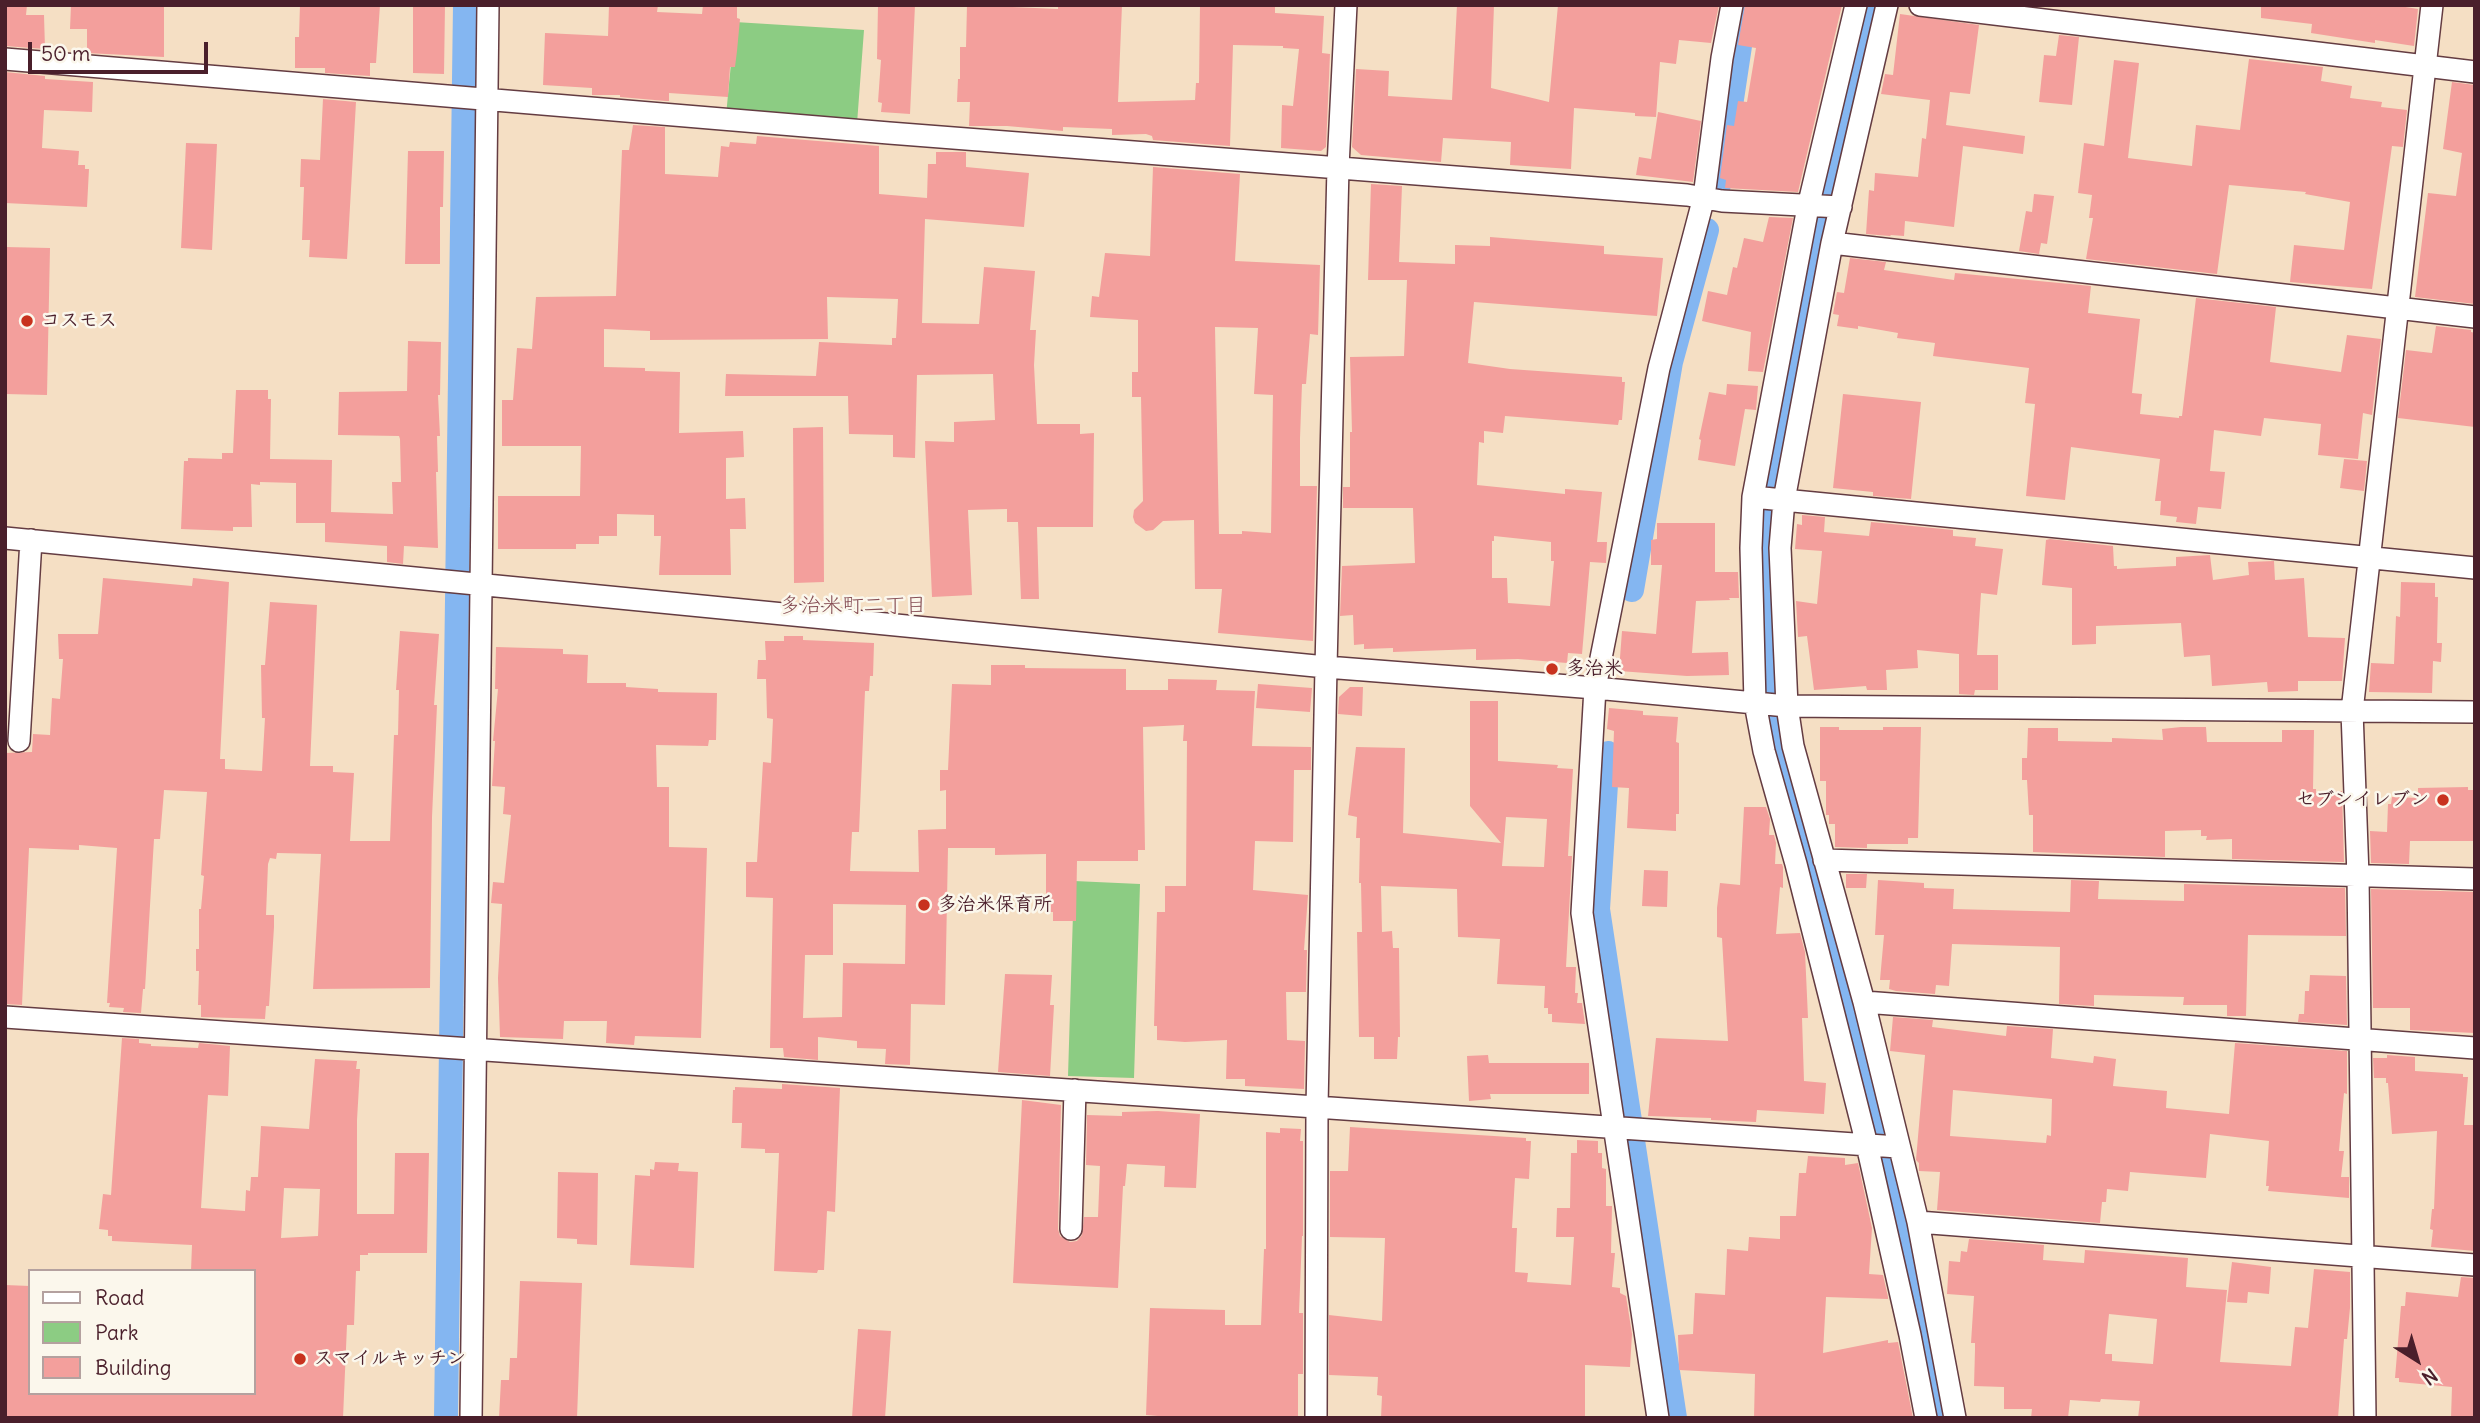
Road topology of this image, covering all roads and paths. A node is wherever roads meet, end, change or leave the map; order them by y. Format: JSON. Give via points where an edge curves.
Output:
{"nodes":[{"id":1,"x":488,"y":5,"type":"edge"},
{"id":2,"x":1346,"y":5,"type":"edge"},
{"id":3,"x":1732,"y":5,"type":"edge"},
{"id":4,"x":1856,"y":5,"type":"edge"},
{"id":5,"x":1887,"y":5,"type":"edge"},
{"id":6,"x":1920,"y":5,"type":"edge"},
{"id":7,"x":2432,"y":5,"type":"edge"},
{"id":8,"x":5,"y":59,"type":"edge"},
{"id":9,"x":2426,"y":66,"type":"junction"},
{"id":10,"x":2475,"y":72,"type":"edge"},
{"id":11,"x":472,"y":98,"type":"junction"},
{"id":12,"x":1338,"y":167,"type":"junction"},
{"id":13,"x":1704,"y":197,"type":"junction"},
{"id":14,"x":1825,"y":207,"type":"junction"},
{"id":15,"x":1832,"y":243,"type":"junction"},
{"id":16,"x":2398,"y":308,"type":"junction"},
{"id":17,"x":2475,"y":317,"type":"edge"},
{"id":18,"x":1769,"y":499,"type":"junction"},
{"id":19,"x":5,"y":538,"type":"edge"},
{"id":20,"x":31,"y":540,"type":"junction"},
{"id":21,"x":2368,"y":558,"type":"junction"},
{"id":22,"x":2475,"y":568,"type":"edge"},
{"id":23,"x":466,"y":582,"type":"junction"},
{"id":24,"x":1326,"y":667,"type":"junction"},
{"id":25,"x":1595,"y":688,"type":"junction"},
{"id":26,"x":1770,"y":704,"type":"junction"},
{"id":27,"x":2352,"y":711,"type":"junction"},
{"id":28,"x":2475,"y":712,"type":"edge"},
{"id":29,"x":19,"y":741,"type":"dead end"},
{"id":30,"x":1824,"y":860,"type":"junction"},
{"id":31,"x":2358,"y":876,"type":"junction"},
{"id":32,"x":2475,"y":879,"type":"edge"},
{"id":33,"x":1864,"y":1002,"type":"junction"},
{"id":34,"x":5,"y":1017,"type":"edge"},
{"id":35,"x":2360,"y":1039,"type":"junction"},
{"id":36,"x":2475,"y":1048,"type":"edge"},
{"id":37,"x":470,"y":1049,"type":"junction"},
{"id":38,"x":1075,"y":1090,"type":"junction"},
{"id":39,"x":1317,"y":1107,"type":"junction"},
{"id":40,"x":1615,"y":1127,"type":"junction"},
{"id":41,"x":1882,"y":1146,"type":"junction"},
{"id":42,"x":1917,"y":1222,"type":"junction"},
{"id":43,"x":1071,"y":1229,"type":"dead end"},
{"id":44,"x":2362,"y":1256,"type":"junction"},
{"id":45,"x":2475,"y":1265,"type":"edge"},
{"id":46,"x":471,"y":1418,"type":"edge"},
{"id":47,"x":1316,"y":1418,"type":"edge"},
{"id":48,"x":1658,"y":1418,"type":"edge"},
{"id":49,"x":1926,"y":1418,"type":"edge"},
{"id":50,"x":1955,"y":1418,"type":"edge"},
{"id":51,"x":2365,"y":1418,"type":"edge"}],
"edges":[{"from":1,"to":11,"type":"street"},
{"from":2,"to":12,"type":"street"},
{"from":3,"to":13,"type":"street"},
{"from":4,"to":14,"type":"street"},
{"from":5,"to":14,"type":"street"},
{"from":6,"to":9,"type":"street"},
{"from":7,"to":9,"type":"street"},
{"from":8,"to":11,"type":"street"},
{"from":9,"to":10,"type":"street"},
{"from":9,"to":16,"type":"street"},
{"from":11,"to":12,"type":"street"},
{"from":11,"to":23,"type":"street"},
{"from":12,"to":13,"type":"street"},
{"from":12,"to":24,"type":"street"},
{"from":13,"to":14,"type":"street"},
{"from":13,"to":25,"type":"street","via":[[1659,368]]},
{"from":14,"to":15,"type":"street"},
{"from":14,"to":18,"type":"street"},
{"from":15,"to":16,"type":"street"},
{"from":15,"to":18,"type":"street"},
{"from":16,"to":17,"type":"street"},
{"from":16,"to":21,"type":"street"},
{"from":18,"to":21,"type":"street"},
{"from":18,"to":26,"type":"street","via":[[1780,548]]},
{"from":18,"to":26,"type":"street","via":[[1751,548]]},
{"from":19,"to":20,"type":"street"},
{"from":20,"to":23,"type":"street"},
{"from":20,"to":29,"type":"street"},
{"from":21,"to":22,"type":"street"},
{"from":21,"to":27,"type":"street"},
{"from":23,"to":24,"type":"street"},
{"from":23,"to":37,"type":"street"},
{"from":24,"to":25,"type":"street"},
{"from":24,"to":39,"type":"street"},
{"from":25,"to":26,"type":"street"},
{"from":25,"to":40,"type":"street","via":[[1582,913]]},
{"from":26,"to":27,"type":"street"},
{"from":26,"to":30,"type":"street","via":[[1793,746]]},
{"from":26,"to":41,"type":"street","via":[[1764,751]]},
{"from":27,"to":28,"type":"street"},
{"from":27,"to":31,"type":"street"},
{"from":30,"to":31,"type":"street"},
{"from":30,"to":33,"type":"street"},
{"from":31,"to":32,"type":"street"},
{"from":31,"to":35,"type":"street"},
{"from":33,"to":35,"type":"street"},
{"from":33,"to":41,"type":"street"},
{"from":34,"to":37,"type":"street"},
{"from":35,"to":36,"type":"street"},
{"from":35,"to":44,"type":"street"},
{"from":37,"to":38,"type":"street"},
{"from":37,"to":46,"type":"street"},
{"from":38,"to":39,"type":"street"},
{"from":38,"to":43,"type":"street"},
{"from":39,"to":40,"type":"street"},
{"from":39,"to":47,"type":"street"},
{"from":40,"to":41,"type":"street"},
{"from":40,"to":48,"type":"street"},
{"from":41,"to":42,"type":"street"},
{"from":41,"to":49,"type":"street"},
{"from":42,"to":44,"type":"street"},
{"from":42,"to":50,"type":"street"},
{"from":44,"to":45,"type":"street"},
{"from":44,"to":51,"type":"street"}]}
